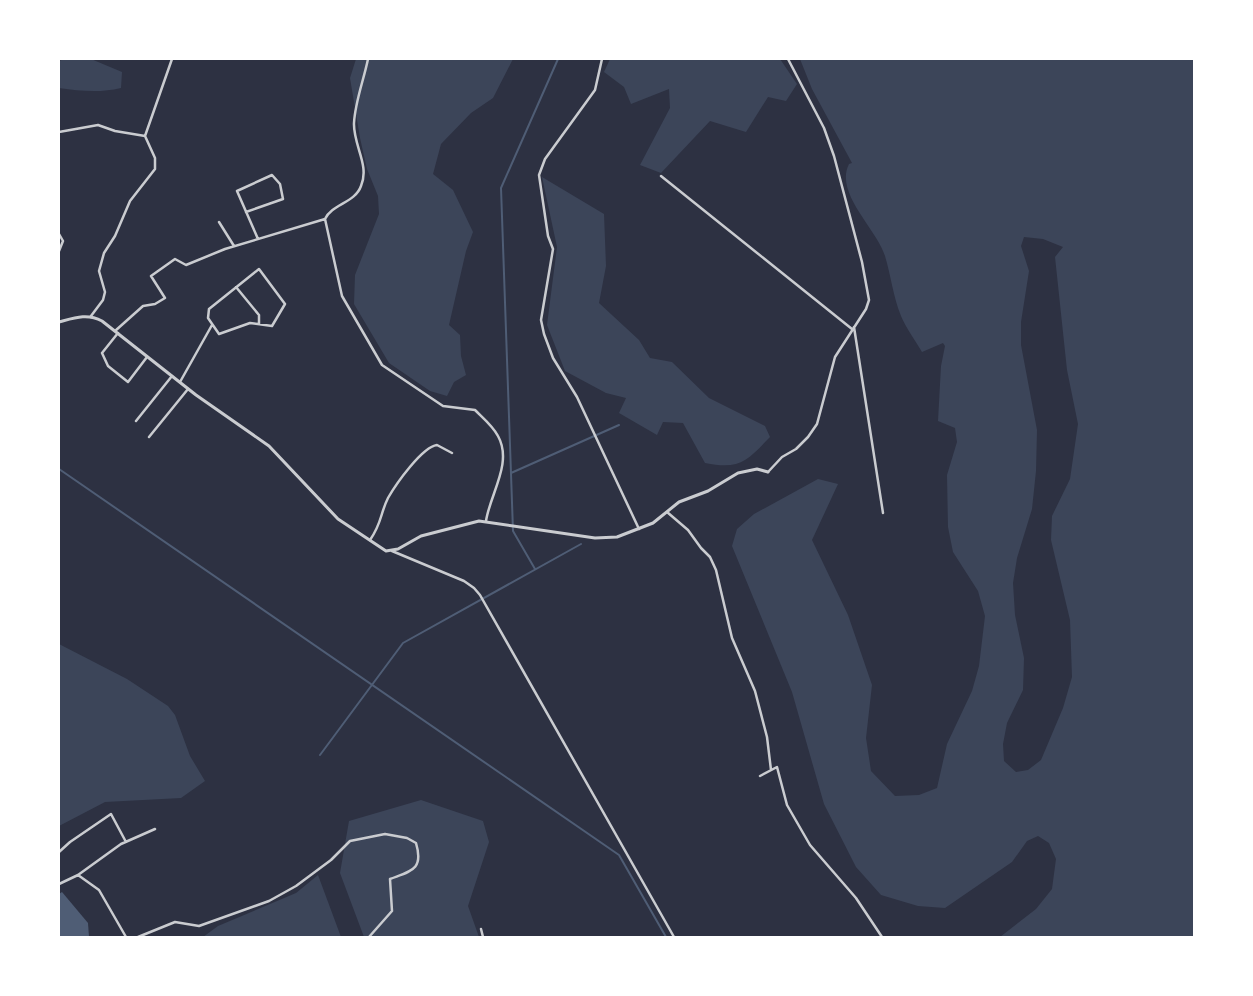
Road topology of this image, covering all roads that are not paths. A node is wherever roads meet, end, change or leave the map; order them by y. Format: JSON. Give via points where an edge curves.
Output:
{"nodes":[{"id":1,"x":172,"y":59,"type":"edge"},
{"id":2,"x":368,"y":59,"type":"edge"},
{"id":3,"x":602,"y":59,"type":"edge"},
{"id":4,"x":788,"y":59,"type":"edge"},
{"id":5,"x":59,"y":132,"type":"edge"},
{"id":6,"x":145,"y":136,"type":"junction"},
{"id":7,"x":661,"y":176,"type":"dead end"},
{"id":8,"x":246,"y":212,"type":"junction"},
{"id":9,"x":325,"y":219,"type":"junction"},
{"id":10,"x":219,"y":222,"type":"dead end"},
{"id":11,"x":59,"y":234,"type":"edge"},
{"id":12,"x":258,"y":239,"type":"junction"},
{"id":13,"x":234,"y":247,"type":"junction"},
{"id":14,"x":59,"y":251,"type":"edge"},
{"id":15,"x":236,"y":287,"type":"junction"},
{"id":16,"x":91,"y":316,"type":"junction"},
{"id":17,"x":59,"y":322,"type":"edge"},
{"id":18,"x":259,"y":324,"type":"junction"},
{"id":19,"x":212,"y":325,"type":"junction"},
{"id":20,"x":853,"y":327,"type":"junction"},
{"id":21,"x":116,"y":332,"type":"junction"},
{"id":22,"x":148,"y":357,"type":"junction"},
{"id":23,"x":172,"y":376,"type":"junction"},
{"id":24,"x":180,"y":382,"type":"junction"},
{"id":25,"x":188,"y":388,"type":"junction"},
{"id":26,"x":136,"y":421,"type":"dead end"},
{"id":27,"x":149,"y":437,"type":"dead end"},
{"id":28,"x":452,"y":454,"type":"dead end"},
{"id":29,"x":768,"y":472,"type":"joint"},
{"id":30,"x":667,"y":512,"type":"junction"},
{"id":31,"x":884,"y":513,"type":"dead end"},
{"id":32,"x":486,"y":521,"type":"junction"},
{"id":33,"x":639,"y":529,"type":"junction"},
{"id":34,"x":369,"y":541,"type":"junction"},
{"id":35,"x":392,"y":551,"type":"junction"},
{"id":36,"x":772,"y":770,"type":"junction"},
{"id":37,"x":760,"y":776,"type":"dead end"},
{"id":38,"x":155,"y":829,"type":"dead end"},
{"id":39,"x":126,"y":842,"type":"junction"},
{"id":40,"x":59,"y":852,"type":"edge"},
{"id":41,"x":78,"y":875,"type":"junction"},
{"id":42,"x":59,"y":884,"type":"edge"},
{"id":43,"x":481,"y":929,"type":"dead end"},
{"id":44,"x":126,"y":937,"type":"edge"},
{"id":45,"x":138,"y":937,"type":"edge"},
{"id":46,"x":369,"y":937,"type":"edge"},
{"id":47,"x":483,"y":937,"type":"edge"},
{"id":48,"x":674,"y":937,"type":"edge"},
{"id":49,"x":882,"y":937,"type":"edge"}],
"edges":[{"from":1,"to":6,"type":"street"},
{"from":2,"to":9,"type":"street","via":[[354,121],[356,144],[365,170],[364,180],[352,199],[331,211]]},
{"from":3,"to":33,"type":"street","via":[[595,90],[545,159],[538,175],[553,249],[541,320],[553,358],[577,397]]},
{"from":4,"to":20,"type":"street","via":[[824,128],[864,271],[868,304]]},
{"from":5,"to":6,"type":"street","via":[[98,125],[115,132]]},
{"from":6,"to":16,"type":"street","via":[[155,158],[155,169],[130,202],[104,253],[99,270],[103,300]]},
{"from":7,"to":20,"type":"street"},
{"from":8,"to":8,"type":"street","via":[[237,191],[272,175],[280,184],[283,199]]},
{"from":8,"to":12,"type":"street"},
{"from":9,"to":12,"type":"street"},
{"from":9,"to":32,"type":"street","via":[[342,296],[382,365],[443,406],[475,410],[498,434],[503,466],[488,506]]},
{"from":10,"to":13,"type":"street"},
{"from":11,"to":14,"type":"street","via":[[62,241]]},
{"from":12,"to":13,"type":"street"},
{"from":13,"to":21,"type":"street","via":[[186,265],[175,259],[151,276],[164,298],[143,306]]},
{"from":15,"to":18,"type":"street","via":[[259,315]]},
{"from":15,"to":18,"type":"street","via":[[259,269],[284,304],[272,326]]},
{"from":15,"to":19,"type":"street","via":[[208,309]]},
{"from":16,"to":17,"type":"street"},
{"from":16,"to":21,"type":"street"},
{"from":18,"to":19,"type":"street","via":[[250,322],[219,334]]},
{"from":19,"to":24,"type":"street"},
{"from":20,"to":29,"type":"street","via":[[830,370],[817,424],[796,449],[782,457]]},
{"from":20,"to":31,"type":"street"},
{"from":21,"to":22,"type":"street"},
{"from":21,"to":22,"type":"street","via":[[102,354],[108,366],[128,382]]},
{"from":22,"to":23,"type":"street"},
{"from":23,"to":24,"type":"street"},
{"from":23,"to":26,"type":"street"},
{"from":24,"to":25,"type":"street"},
{"from":25,"to":27,"type":"street"},
{"from":25,"to":34,"type":"street","via":[[268,446],[338,519]]},
{"from":28,"to":34,"type":"street","via":[[437,445],[427,449],[393,490],[380,524]]},
{"from":29,"to":30,"type":"street","via":[[757,469],[738,473],[708,491],[679,502]]},
{"from":30,"to":33,"type":"street"},
{"from":30,"to":36,"type":"street","via":[[710,556],[716,570],[732,638],[755,691]]},
{"from":32,"to":33,"type":"street","via":[[606,538]]},
{"from":32,"to":35,"type":"street","via":[[421,536]]},
{"from":34,"to":35,"type":"street","via":[[380,549]]},
{"from":35,"to":48,"type":"street","via":[[464,580],[480,595]]},
{"from":36,"to":37,"type":"street"},
{"from":36,"to":49,"type":"street","via":[[777,767],[787,804],[810,845],[856,898]]},
{"from":38,"to":39,"type":"street"},
{"from":39,"to":40,"type":"street","via":[[111,814]]},
{"from":39,"to":41,"type":"street"},
{"from":41,"to":42,"type":"street"},
{"from":41,"to":44,"type":"street","via":[[98,890]]},
{"from":43,"to":47,"type":"street"},
{"from":45,"to":46,"type":"street","via":[[175,922],[199,926],[268,901],[332,860],[350,840],[386,834],[406,838],[416,843],[416,868],[390,879],[392,911]]}]}
